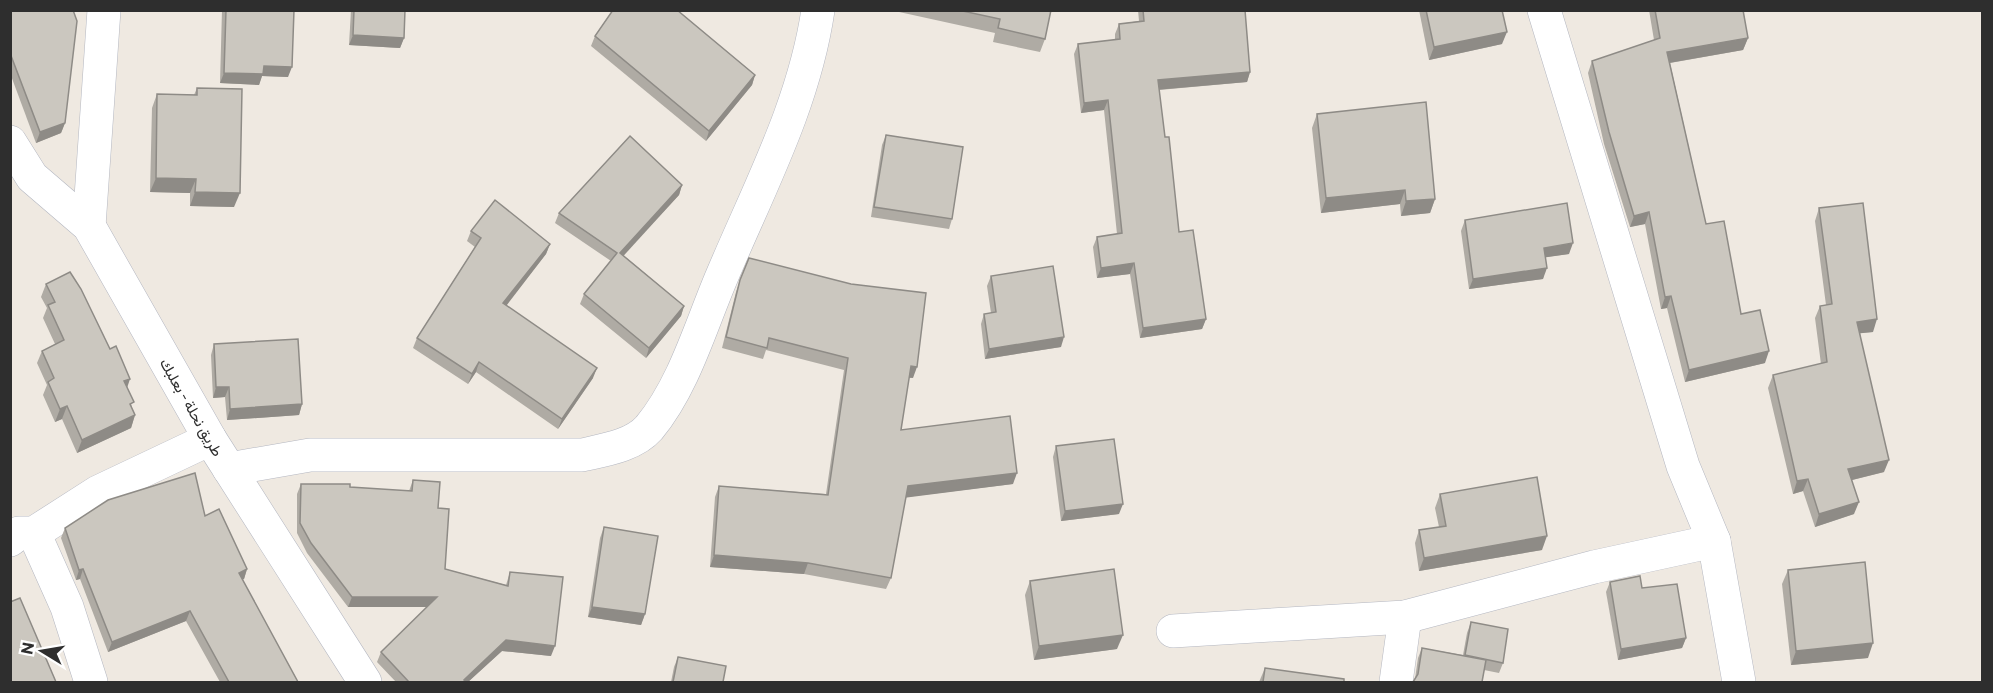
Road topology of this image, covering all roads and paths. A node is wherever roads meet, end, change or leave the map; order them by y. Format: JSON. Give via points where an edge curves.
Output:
{"nodes":[{"id":1,"x":104,"y":10,"type":"edge"},
{"id":2,"x":818,"y":10,"type":"edge"},
{"id":3,"x":1544,"y":10,"type":"edge"},
{"id":4,"x":10,"y":141,"type":"edge"},
{"id":5,"x":89,"y":226,"type":"junction"},
{"id":6,"x":210,"y":439,"type":"junction"},
{"id":7,"x":229,"y":469,"type":"junction"},
{"id":8,"x":22,"y":536,"type":"edge"},
{"id":9,"x":1714,"y":541,"type":"junction"},
{"id":10,"x":1405,"y":617,"type":"junction"},
{"id":11,"x":1173,"y":631,"type":"dead end"},
{"id":12,"x":90,"y":682,"type":"edge"},
{"id":13,"x":365,"y":682,"type":"edge"},
{"id":14,"x":1396,"y":682,"type":"edge"},
{"id":15,"x":1738,"y":682,"type":"edge"}],
"edges":[{"from":1,"to":5,"type":"street"},
{"from":2,"to":7,"type":"street","via":[[813,46],[783,141],[681,373],[648,429],[617,447],[582,455],[310,454]]},
{"from":3,"to":9,"type":"street","via":[[1683,466]]},
{"from":4,"to":5,"type":"street","name":"طريق نحلة - بعلبك","via":[[32,177]]},
{"from":5,"to":6,"type":"street","name":"طريق نحلة - بعلبك"},
{"from":6,"to":7,"type":"street","name":"طريق نحلة - بعلبك"},
{"from":6,"to":8,"type":"street","via":[[98,492]]},
{"from":7,"to":13,"type":"street","name":"طريق نحلة - بعلبك"},
{"from":8,"to":12,"type":"street","via":[[67,607]]},
{"from":9,"to":10,"type":"street","via":[[1594,567]]},
{"from":9,"to":15,"type":"street"},
{"from":10,"to":11,"type":"street"},
{"from":10,"to":14,"type":"street"}]}
